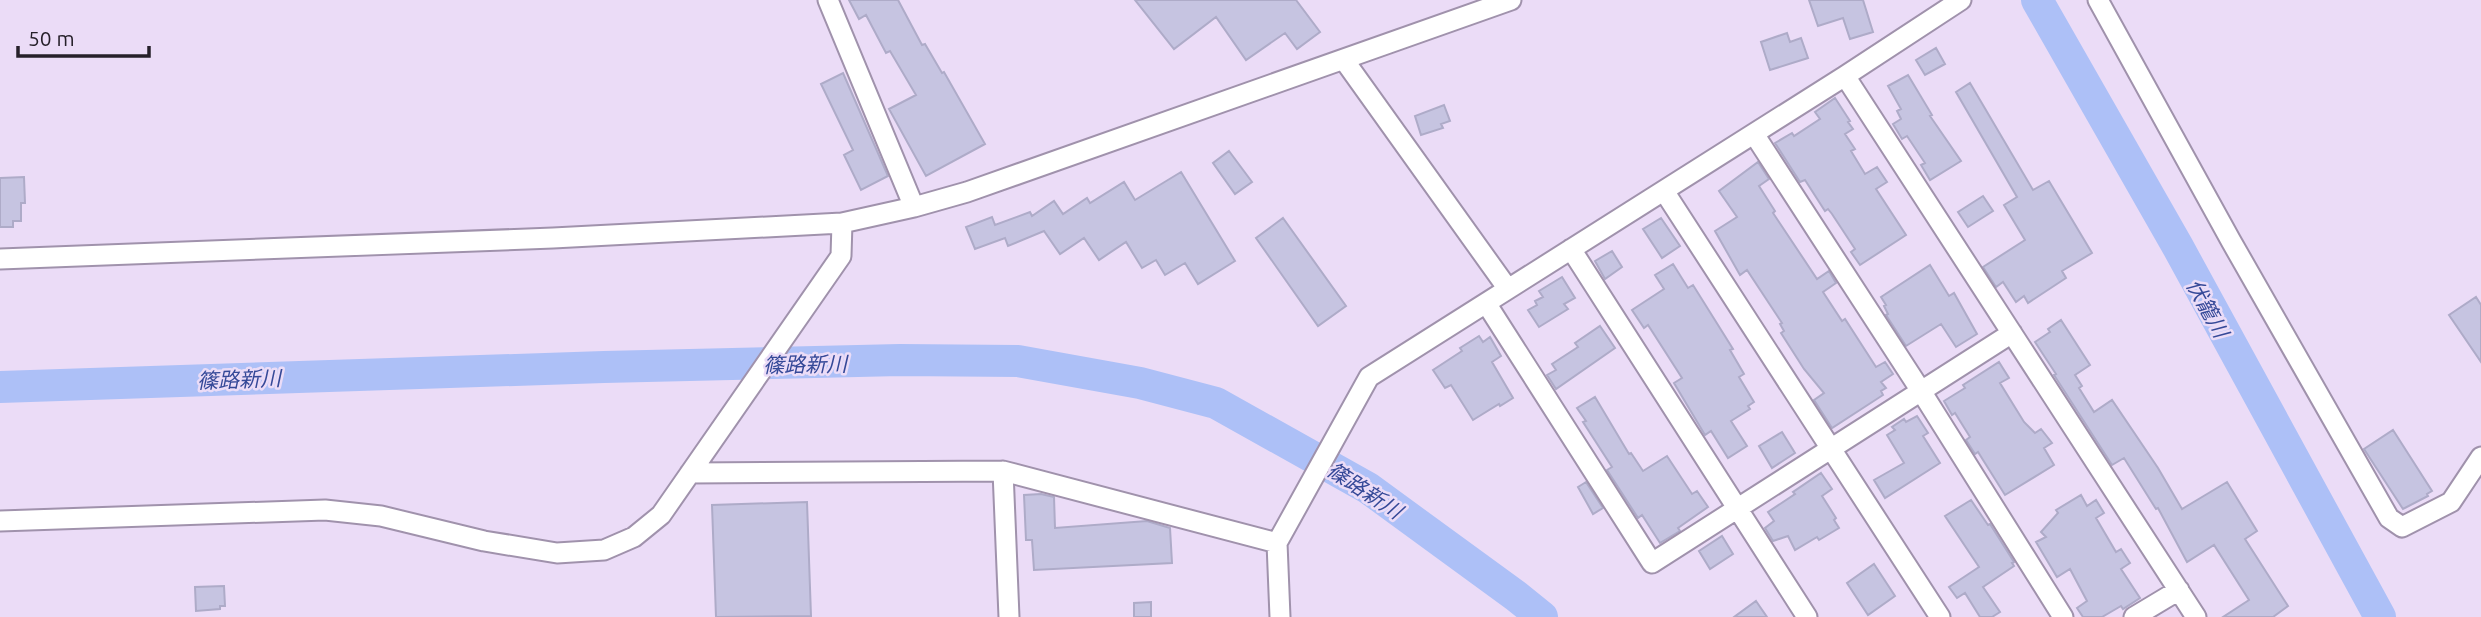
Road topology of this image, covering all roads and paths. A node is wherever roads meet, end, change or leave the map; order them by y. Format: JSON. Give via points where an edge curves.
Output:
{"nodes":[{"id":1,"x":828,"y":0,"type":"edge"},
{"id":2,"x":1511,"y":0,"type":"edge"},
{"id":3,"x":1961,"y":0,"type":"edge"},
{"id":4,"x":2098,"y":0,"type":"edge"},
{"id":5,"x":1343,"y":60,"type":"junction"},
{"id":6,"x":1845,"y":76,"type":"junction"},
{"id":7,"x":1754,"y":134,"type":"junction"},
{"id":8,"x":1664,"y":191,"type":"junction"},
{"id":9,"x":914,"y":207,"type":"junction"},
{"id":10,"x":842,"y":223,"type":"junction"},
{"id":11,"x":1571,"y":249,"type":"junction"},
{"id":12,"x":0,"y":259,"type":"edge"},
{"id":13,"x":1508,"y":289,"type":"junction"},
{"id":14,"x":1486,"y":303,"type":"junction"},
{"id":15,"x":2012,"y":333,"type":"junction"},
{"id":16,"x":1921,"y":391,"type":"junction"},
{"id":17,"x":1830,"y":447,"type":"junction"},
{"id":18,"x":2481,"y":457,"type":"edge"},
{"id":19,"x":1003,"y":471,"type":"junction"},
{"id":20,"x":690,"y":473,"type":"junction"},
{"id":21,"x":1739,"y":509,"type":"junction"},
{"id":22,"x":0,"y":521,"type":"edge"},
{"id":23,"x":1277,"y":543,"type":"junction"},
{"id":24,"x":2179,"y":590,"type":"junction"},
{"id":25,"x":1009,"y":617,"type":"edge"},
{"id":26,"x":1280,"y":617,"type":"edge"},
{"id":27,"x":1807,"y":617,"type":"edge"},
{"id":28,"x":1940,"y":617,"type":"edge"},
{"id":29,"x":2063,"y":617,"type":"edge"},
{"id":30,"x":2134,"y":617,"type":"edge"},
{"id":31,"x":2196,"y":617,"type":"edge"}],
"edges":[{"from":1,"to":9,"type":"street"},
{"from":2,"to":5,"type":"street"},
{"from":3,"to":6,"type":"street"},
{"from":4,"to":18,"type":"street","via":[[2389,518],[2402,527],[2451,502]]},
{"from":5,"to":9,"type":"street"},
{"from":5,"to":13,"type":"street"},
{"from":6,"to":7,"type":"street"},
{"from":6,"to":15,"type":"street"},
{"from":7,"to":8,"type":"street"},
{"from":7,"to":16,"type":"street"},
{"from":8,"to":11,"type":"street"},
{"from":8,"to":17,"type":"street"},
{"from":9,"to":10,"type":"street"},
{"from":10,"to":12,"type":"street"},
{"from":10,"to":20,"type":"street","via":[[841,256]]},
{"from":11,"to":13,"type":"street"},
{"from":11,"to":21,"type":"street"},
{"from":13,"to":14,"type":"street"},
{"from":14,"to":21,"type":"street","via":[[1652,563]]},
{"from":14,"to":23,"type":"street","via":[[1369,377]]},
{"from":15,"to":16,"type":"street"},
{"from":15,"to":24,"type":"street"},
{"from":16,"to":17,"type":"street"},
{"from":16,"to":29,"type":"street"},
{"from":17,"to":21,"type":"street"},
{"from":17,"to":28,"type":"street"},
{"from":19,"to":20,"type":"street"},
{"from":19,"to":23,"type":"street"},
{"from":19,"to":25,"type":"street"},
{"from":20,"to":22,"type":"street","via":[[661,515],[634,537],[604,550],[557,553],[381,516],[325,510]]},
{"from":21,"to":27,"type":"street"},
{"from":23,"to":26,"type":"street"},
{"from":24,"to":30,"type":"street"},
{"from":24,"to":31,"type":"street"}]}
